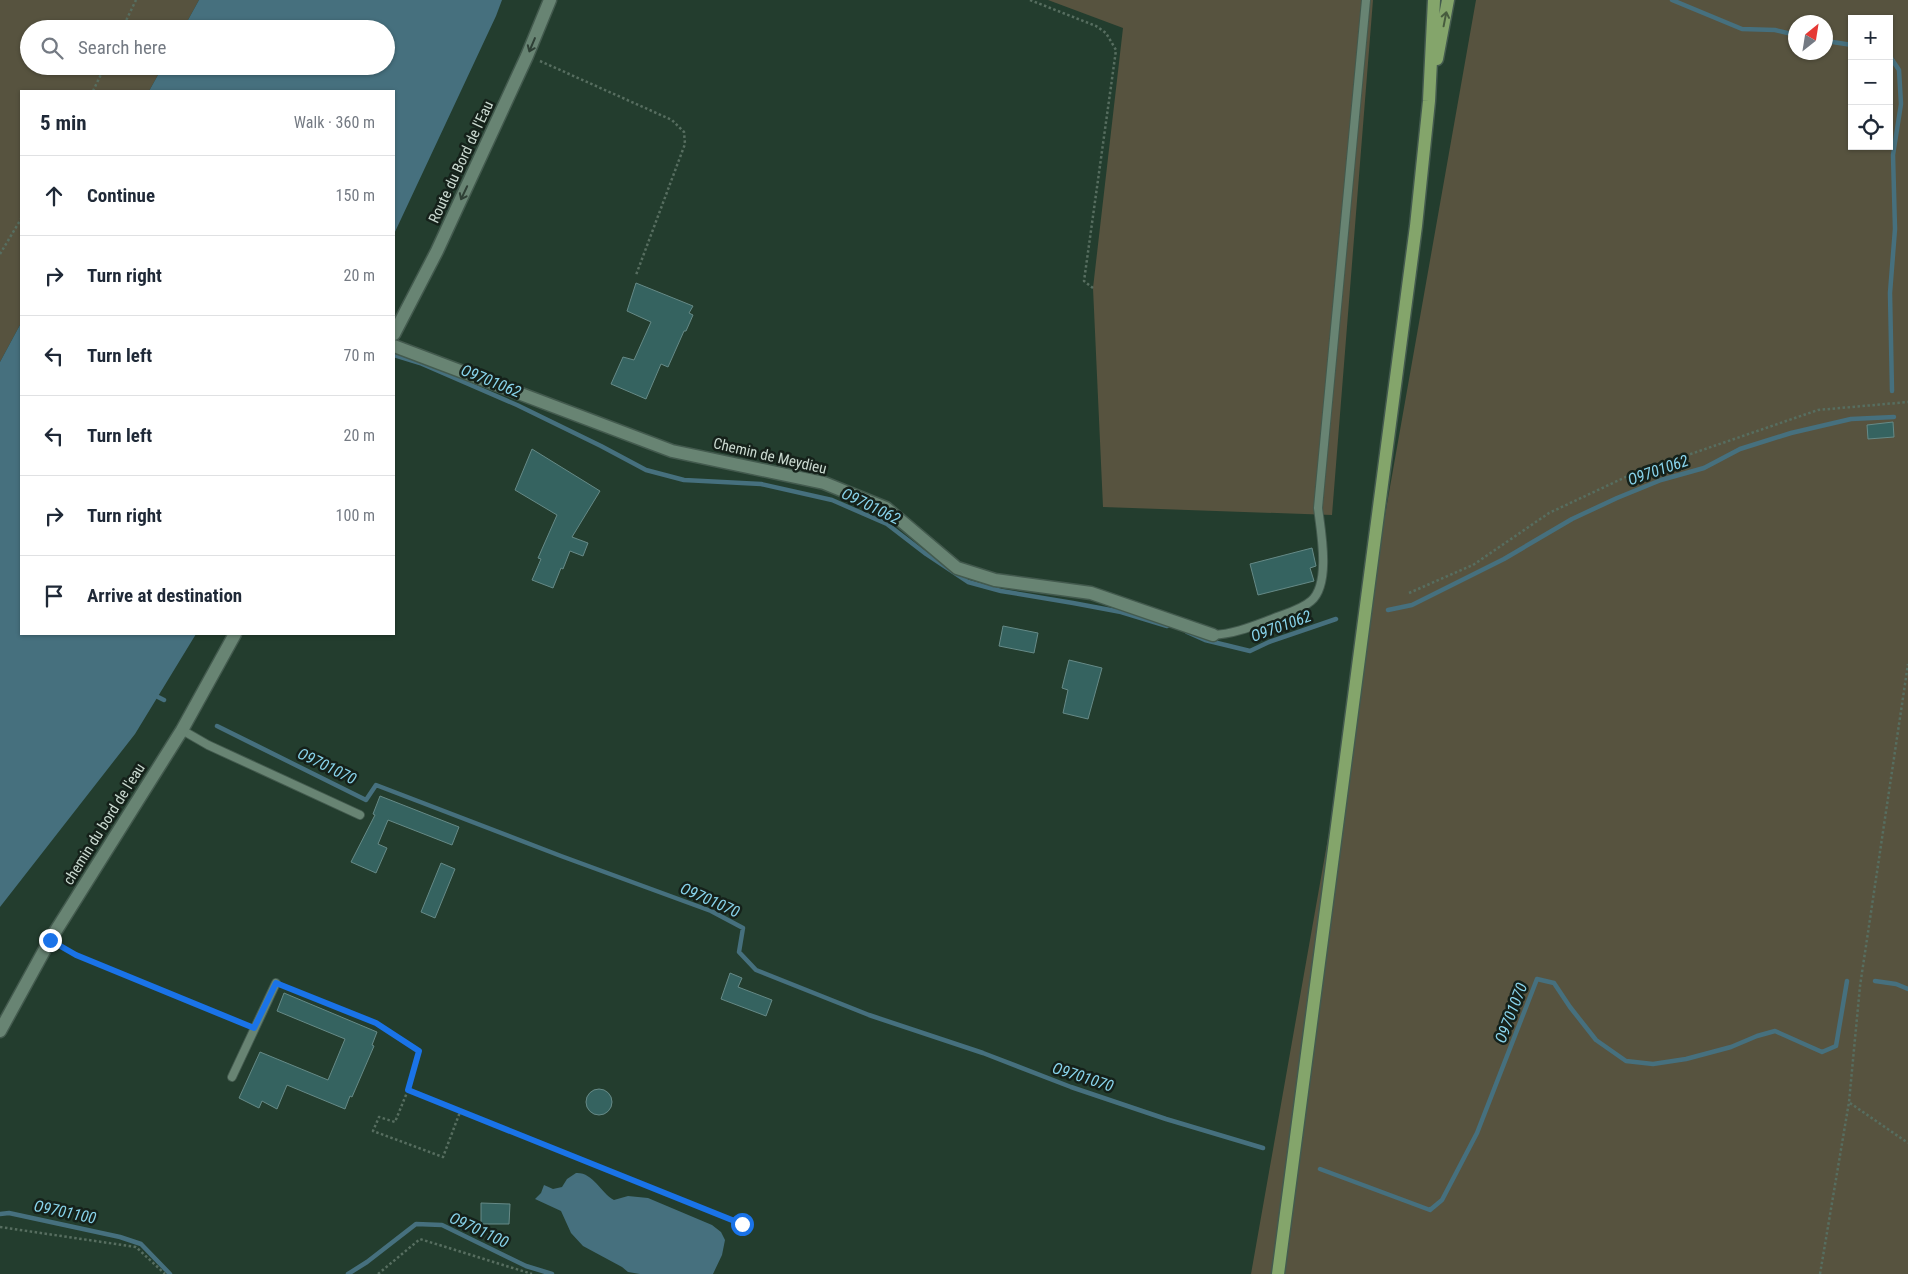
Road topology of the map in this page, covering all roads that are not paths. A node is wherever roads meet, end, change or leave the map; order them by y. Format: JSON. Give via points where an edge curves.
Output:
{"nodes":[{"id":1,"x":550,"y":0,"type":"edge"},
{"id":2,"x":1366,"y":0,"type":"edge"},
{"id":3,"x":1434,"y":0,"type":"edge"},
{"id":4,"x":1448,"y":0,"type":"edge"},
{"id":5,"x":1429,"y":101,"type":"junction"},
{"id":6,"x":395,"y":332,"type":"edge"},
{"id":7,"x":395,"y":346,"type":"edge"},
{"id":8,"x":234,"y":635,"type":"edge"},
{"id":9,"x":1213,"y":635,"type":"joint"},
{"id":10,"x":182,"y":730,"type":"junction"},
{"id":11,"x":360,"y":815,"type":"dead end"},
{"id":12,"x":276,"y":983,"type":"road end"},
{"id":13,"x":0,"y":1031,"type":"edge"},
{"id":14,"x":232,"y":1077,"type":"dead end"},
{"id":15,"x":1278,"y":1274,"type":"edge"}],
"edges":[{"from":1,"to":6,"type":"street","name":"Route du Bord de l'Eau","one_way":true,"via":[[528,56],[437,251]]},
{"from":2,"to":9,"type":"lane","via":[[1318,508],[1324,576],[1312,601],[1297,609],[1229,634]]},
{"from":3,"to":5,"type":"main road"},
{"from":5,"to":4,"type":"main road","one_way":true},
{"from":5,"to":15,"type":"main road"},
{"from":7,"to":9,"type":"street","name":"Chemin de Meydieu","via":[[672,451],[824,483],[886,508],[957,568],[995,580],[1091,593]]},
{"from":8,"to":10,"type":"street","name":"chemin du bord de l'eau"},
{"from":10,"to":11,"type":"lane"},
{"from":10,"to":13,"type":"street","name":"chemin du bord de l'eau","via":[[50,940]]},
{"from":12,"to":14,"type":"lane"}]}
